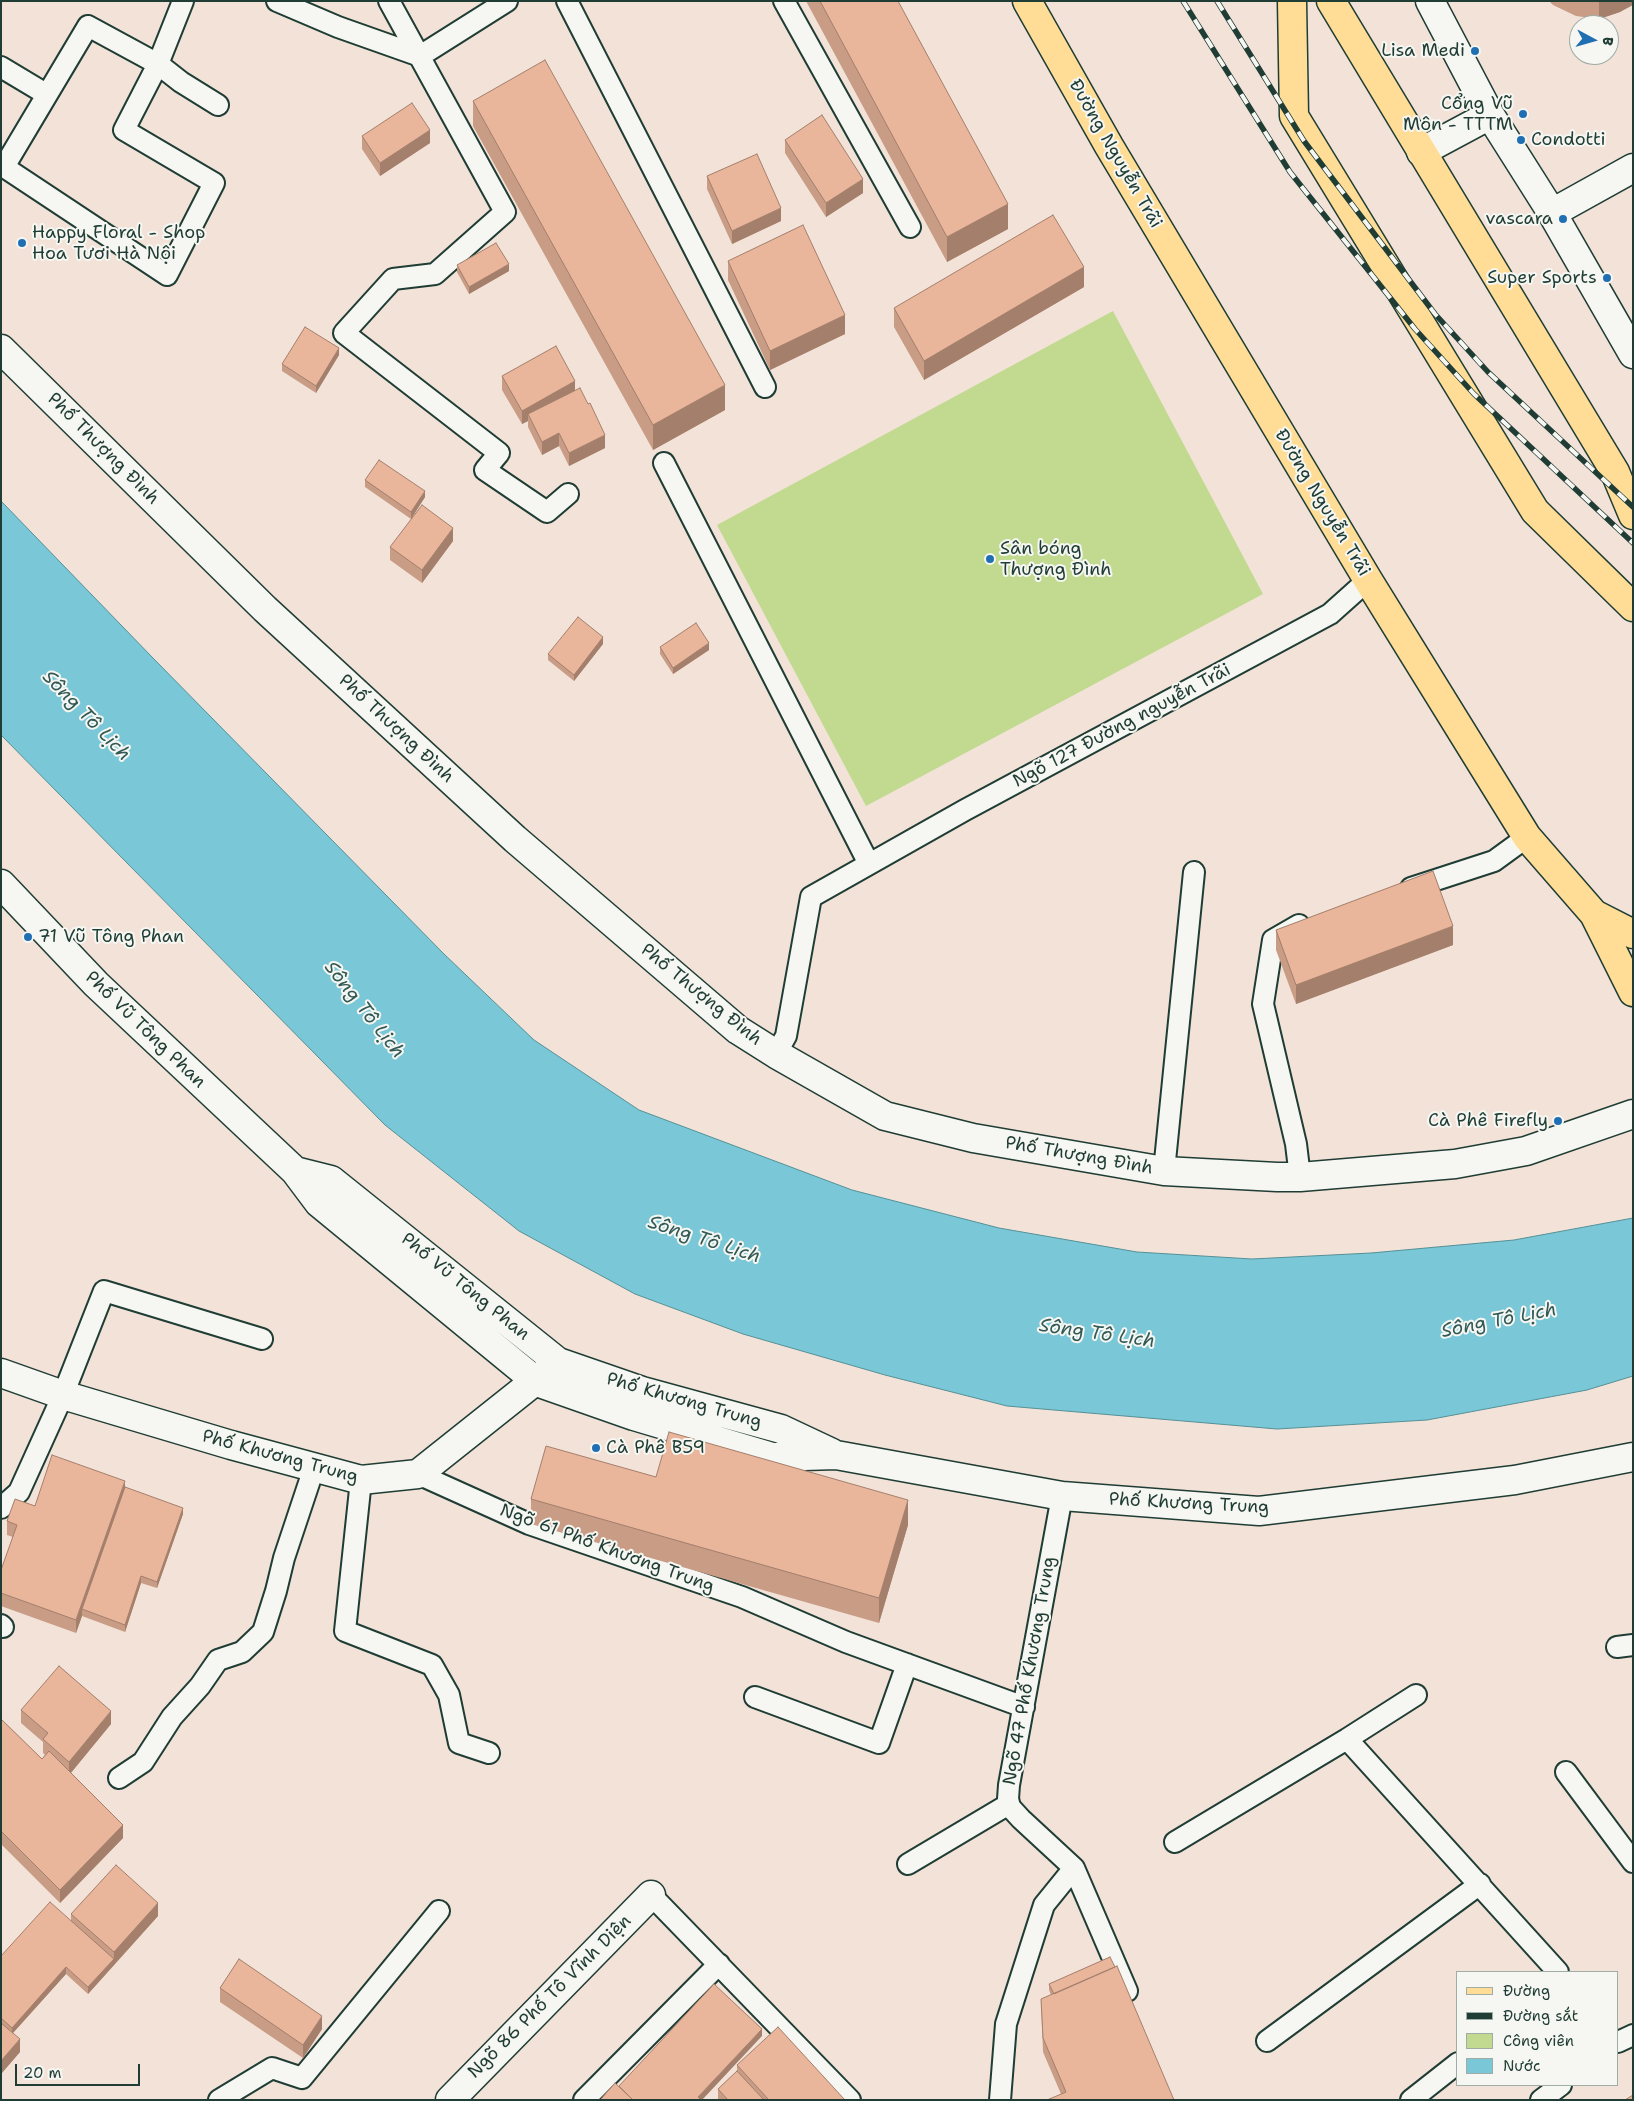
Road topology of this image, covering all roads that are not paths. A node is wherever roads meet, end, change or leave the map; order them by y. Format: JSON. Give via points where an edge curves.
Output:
{"nodes":[{"id":1,"x":183,"y":1,"type":"edge"},
{"id":2,"x":277,"y":1,"type":"edge"},
{"id":3,"x":389,"y":1,"type":"edge"},
{"id":4,"x":507,"y":1,"type":"edge"},
{"id":5,"x":567,"y":1,"type":"edge"},
{"id":6,"x":784,"y":1,"type":"edge"},
{"id":7,"x":1027,"y":1,"type":"edge"},
{"id":8,"x":1292,"y":1,"type":"edge"},
{"id":9,"x":1331,"y":1,"type":"edge"},
{"id":10,"x":1430,"y":1,"type":"edge"},
{"id":11,"x":420,"y":56,"type":"junction"},
{"id":12,"x":158,"y":64,"type":"junction"},
{"id":13,"x":1,"y":68,"type":"edge"},
{"id":14,"x":46,"y":94,"type":"junction"},
{"id":15,"x":218,"y":105,"type":"dead end"},
{"id":16,"x":1490,"y":115,"type":"junction"},
{"id":17,"x":1420,"y":152,"type":"junction"},
{"id":18,"x":1633,"y":168,"type":"edge"},
{"id":19,"x":1552,"y":213,"type":"junction"},
{"id":20,"x":910,"y":227,"type":"dead end"},
{"id":21,"x":1,"y":349,"type":"edge"},
{"id":22,"x":1633,"y":354,"type":"edge"},
{"id":23,"x":765,"y":387,"type":"dead end"},
{"id":24,"x":664,"y":463,"type":"dead end"},
{"id":25,"x":568,"y":494,"type":"dead end"},
{"id":26,"x":1633,"y":515,"type":"edge"},
{"id":27,"x":1368,"y":580,"type":"junction"},
{"id":28,"x":1633,"y":607,"type":"edge"},
{"id":29,"x":1527,"y":837,"type":"junction"},
{"id":30,"x":869,"y":864,"type":"junction"},
{"id":31,"x":1194,"y":872,"type":"dead end"},
{"id":32,"x":1,"y":884,"type":"edge"},
{"id":33,"x":1391,"y":894,"type":"edge"},
{"id":34,"x":1594,"y":914,"type":"junction"},
{"id":35,"x":1316,"y":918,"type":"edge"},
{"id":36,"x":1633,"y":934,"type":"edge"},
{"id":37,"x":1633,"y":992,"type":"edge"},
{"id":38,"x":776,"y":1054,"type":"junction"},
{"id":39,"x":1633,"y":1114,"type":"edge"},
{"id":40,"x":295,"y":1171,"type":"junction"},
{"id":41,"x":1164,"y":1171,"type":"junction"},
{"id":42,"x":1300,"y":1177,"type":"junction"},
{"id":43,"x":262,"y":1339,"type":"dead end"},
{"id":44,"x":558,"y":1362,"type":"junction"},
{"id":45,"x":1,"y":1373,"type":"edge"},
{"id":46,"x":537,"y":1382,"type":"junction"},
{"id":47,"x":64,"y":1395,"type":"junction"},
{"id":48,"x":836,"y":1455,"type":"junction"},
{"id":49,"x":1633,"y":1457,"type":"edge"},
{"id":50,"x":314,"y":1468,"type":"junction"},
{"id":51,"x":418,"y":1474,"type":"junction"},
{"id":52,"x":362,"y":1480,"type":"junction"},
{"id":53,"x":1062,"y":1496,"type":"junction"},
{"id":54,"x":1,"y":1508,"type":"edge"},
{"id":55,"x":907,"y":1664,"type":"junction"},
{"id":56,"x":1416,"y":1695,"type":"dead end"},
{"id":57,"x":755,"y":1697,"type":"dead end"},
{"id":58,"x":1024,"y":1707,"type":"junction"},
{"id":59,"x":1347,"y":1739,"type":"junction"},
{"id":60,"x":489,"y":1753,"type":"dead end"},
{"id":61,"x":1566,"y":1772,"type":"dead end"},
{"id":62,"x":120,"y":1778,"type":"dead end"},
{"id":63,"x":1009,"y":1804,"type":"junction"},
{"id":64,"x":1175,"y":1842,"type":"dead end"},
{"id":65,"x":1633,"y":1862,"type":"edge"},
{"id":66,"x":908,"y":1864,"type":"dead end"},
{"id":67,"x":1074,"y":1868,"type":"junction"},
{"id":68,"x":1480,"y":1884,"type":"junction"},
{"id":69,"x":651,"y":1895,"type":"joint"},
{"id":70,"x":439,"y":1911,"type":"dead end"},
{"id":71,"x":719,"y":1964,"type":"junction"},
{"id":72,"x":1557,"y":1971,"type":"edge"},
{"id":73,"x":1135,"y":2010,"type":"edge"},
{"id":74,"x":1267,"y":2041,"type":"dead end"},
{"id":75,"x":1456,"y":2065,"type":"edge"},
{"id":76,"x":1560,"y":2086,"type":"edge"},
{"id":77,"x":219,"y":2100,"type":"edge"},
{"id":78,"x":450,"y":2100,"type":"edge"},
{"id":79,"x":584,"y":2100,"type":"edge"},
{"id":80,"x":850,"y":2100,"type":"edge"},
{"id":81,"x":1000,"y":2100,"type":"edge"},
{"id":82,"x":1411,"y":2100,"type":"edge"},
{"id":83,"x":1541,"y":2100,"type":"edge"}],
"edges":[{"from":1,"to":12,"type":"lane"},
{"from":2,"to":11,"type":"lane"},
{"from":3,"to":11,"type":"lane"},
{"from":4,"to":11,"type":"lane"},
{"from":5,"to":23,"type":"lane"},
{"from":6,"to":20,"type":"lane"},
{"from":7,"to":27,"type":"main road","name":"Đường Nguyễn Trãi","via":[[1114,155]]},
{"from":8,"to":28,"type":"main road","via":[[1294,116],[1535,511]]},
{"from":9,"to":17,"type":"main road"},
{"from":10,"to":16,"type":"main road"},
{"from":11,"to":25,"type":"lane","via":[[505,212],[435,274],[393,279],[344,333],[499,453],[485,470],[547,512]]},
{"from":12,"to":14,"type":"lane","via":[[88,26]]},
{"from":12,"to":14,"type":"lane","via":[[124,130],[214,183],[167,276],[4,167]]},
{"from":12,"to":15,"type":"lane"},
{"from":13,"to":14,"type":"lane"},
{"from":16,"to":17,"type":"main road"},
{"from":16,"to":19,"type":"main road"},
{"from":17,"to":26,"type":"main road","via":[[1615,472]]},
{"from":18,"to":19,"type":"main road"},
{"from":19,"to":22,"type":"main road"},
{"from":21,"to":38,"type":"main road","name":"Phố Thượng Đình","via":[[265,608],[515,838],[738,1030]]},
{"from":24,"to":30,"type":"lane"},
{"from":27,"to":29,"type":"main road","name":"Đường Nguyễn Trãi"},
{"from":27,"to":30,"type":"lane","name":"Ngõ 127 Đường nguyễn Trãi","via":[[1330,614]]},
{"from":29,"to":33,"type":"lane","via":[[1494,861]]},
{"from":29,"to":34,"type":"main road","name":"Đường Nguyễn Trãi"},
{"from":30,"to":38,"type":"lane","name":"Ngõ 127 Đường nguyễn Trãi","via":[[812,897],[786,1036]]},
{"from":31,"to":41,"type":"lane"},
{"from":32,"to":40,"type":"main road","name":"Phố Vũ Tông Phan","via":[[96,984]]},
{"from":34,"to":36,"type":"main road"},
{"from":34,"to":37,"type":"main road","name":"Đường Nguyễn Trãi"},
{"from":35,"to":42,"type":"lane","via":[[1273,940],[1263,1004],[1296,1144]]},
{"from":38,"to":41,"type":"main road","name":"Phố Thượng Đình","via":[[885,1116],[973,1138]]},
{"from":39,"to":42,"type":"main road","name":"Phố Thượng Đình","via":[[1526,1151],[1456,1164]]},
{"from":40,"to":44,"type":"main road","name":"Phố Vũ Tông Phan","via":[[331,1180]]},
{"from":40,"to":46,"type":"main road","name":"Phố Vũ Tông Phan","via":[[319,1202]]},
{"from":41,"to":42,"type":"main road","name":"Phố Thượng Đình"},
{"from":43,"to":47,"type":"lane","via":[[104,1291]]},
{"from":44,"to":46,"type":"main road"},
{"from":44,"to":48,"type":"main road","name":"Phố Khương Trung","via":[[642,1391],[780,1429]]},
{"from":45,"to":47,"type":"main road","name":"Phố Khương Trung"},
{"from":46,"to":48,"type":"main road","name":"Phố Khương Trung","via":[[634,1416],[772,1457]]},
{"from":46,"to":51,"type":"main road"},
{"from":47,"to":50,"type":"main road","name":"Phố Khương Trung"},
{"from":47,"to":54,"type":"lane","via":[[19,1492]]},
{"from":48,"to":53,"type":"main road","name":"Phố Khương Trung"},
{"from":49,"to":53,"type":"main road","name":"Phố Khương Trung","via":[[1514,1480],[1259,1511]]},
{"from":50,"to":52,"type":"main road","name":"Phố Khương Trung"},
{"from":50,"to":62,"type":"lane","via":[[263,1632],[242,1652],[218,1660],[172,1717],[143,1762]]},
{"from":51,"to":52,"type":"main road","name":"Phố Khương Trung"},
{"from":51,"to":55,"type":"lane","name":"Ngõ 61 Phố Khương Trung","via":[[529,1524],[742,1597],[846,1642]]},
{"from":52,"to":60,"type":"lane","via":[[345,1631],[432,1665],[449,1695],[459,1743]]},
{"from":53,"to":58,"type":"lane","name":"Ngõ 47 Phố Khương Trung"},
{"from":55,"to":57,"type":"lane","via":[[879,1743]]},
{"from":55,"to":58,"type":"lane","name":"Ngõ 61 Phố Khương Trung"},
{"from":56,"to":59,"type":"lane"},
{"from":58,"to":63,"type":"lane","name":"Ngõ 47 Phố Khương Trung","via":[[1009,1784]]},
{"from":59,"to":64,"type":"lane"},
{"from":59,"to":68,"type":"lane"},
{"from":61,"to":65,"type":"lane"},
{"from":63,"to":66,"type":"lane"},
{"from":63,"to":67,"type":"lane","name":"Ngõ 47 Phố Khương Trung"},
{"from":67,"to":73,"type":"lane","name":"Ngõ 47 Phố Khương Trung"},
{"from":67,"to":81,"type":"lane","via":[[1044,1905],[1017,1987],[1006,2024]]},
{"from":68,"to":72,"type":"lane"},
{"from":68,"to":74,"type":"lane"},
{"from":69,"to":71,"type":"lane"},
{"from":69,"to":78,"type":"main road","name":"Ngõ 86 Phố Tô Vĩnh Diện"},
{"from":70,"to":77,"type":"lane","via":[[302,2078],[272,2068]]},
{"from":71,"to":79,"type":"lane"},
{"from":71,"to":80,"type":"lane"},
{"from":75,"to":82,"type":"lane"},
{"from":76,"to":83,"type":"lane"}]}
